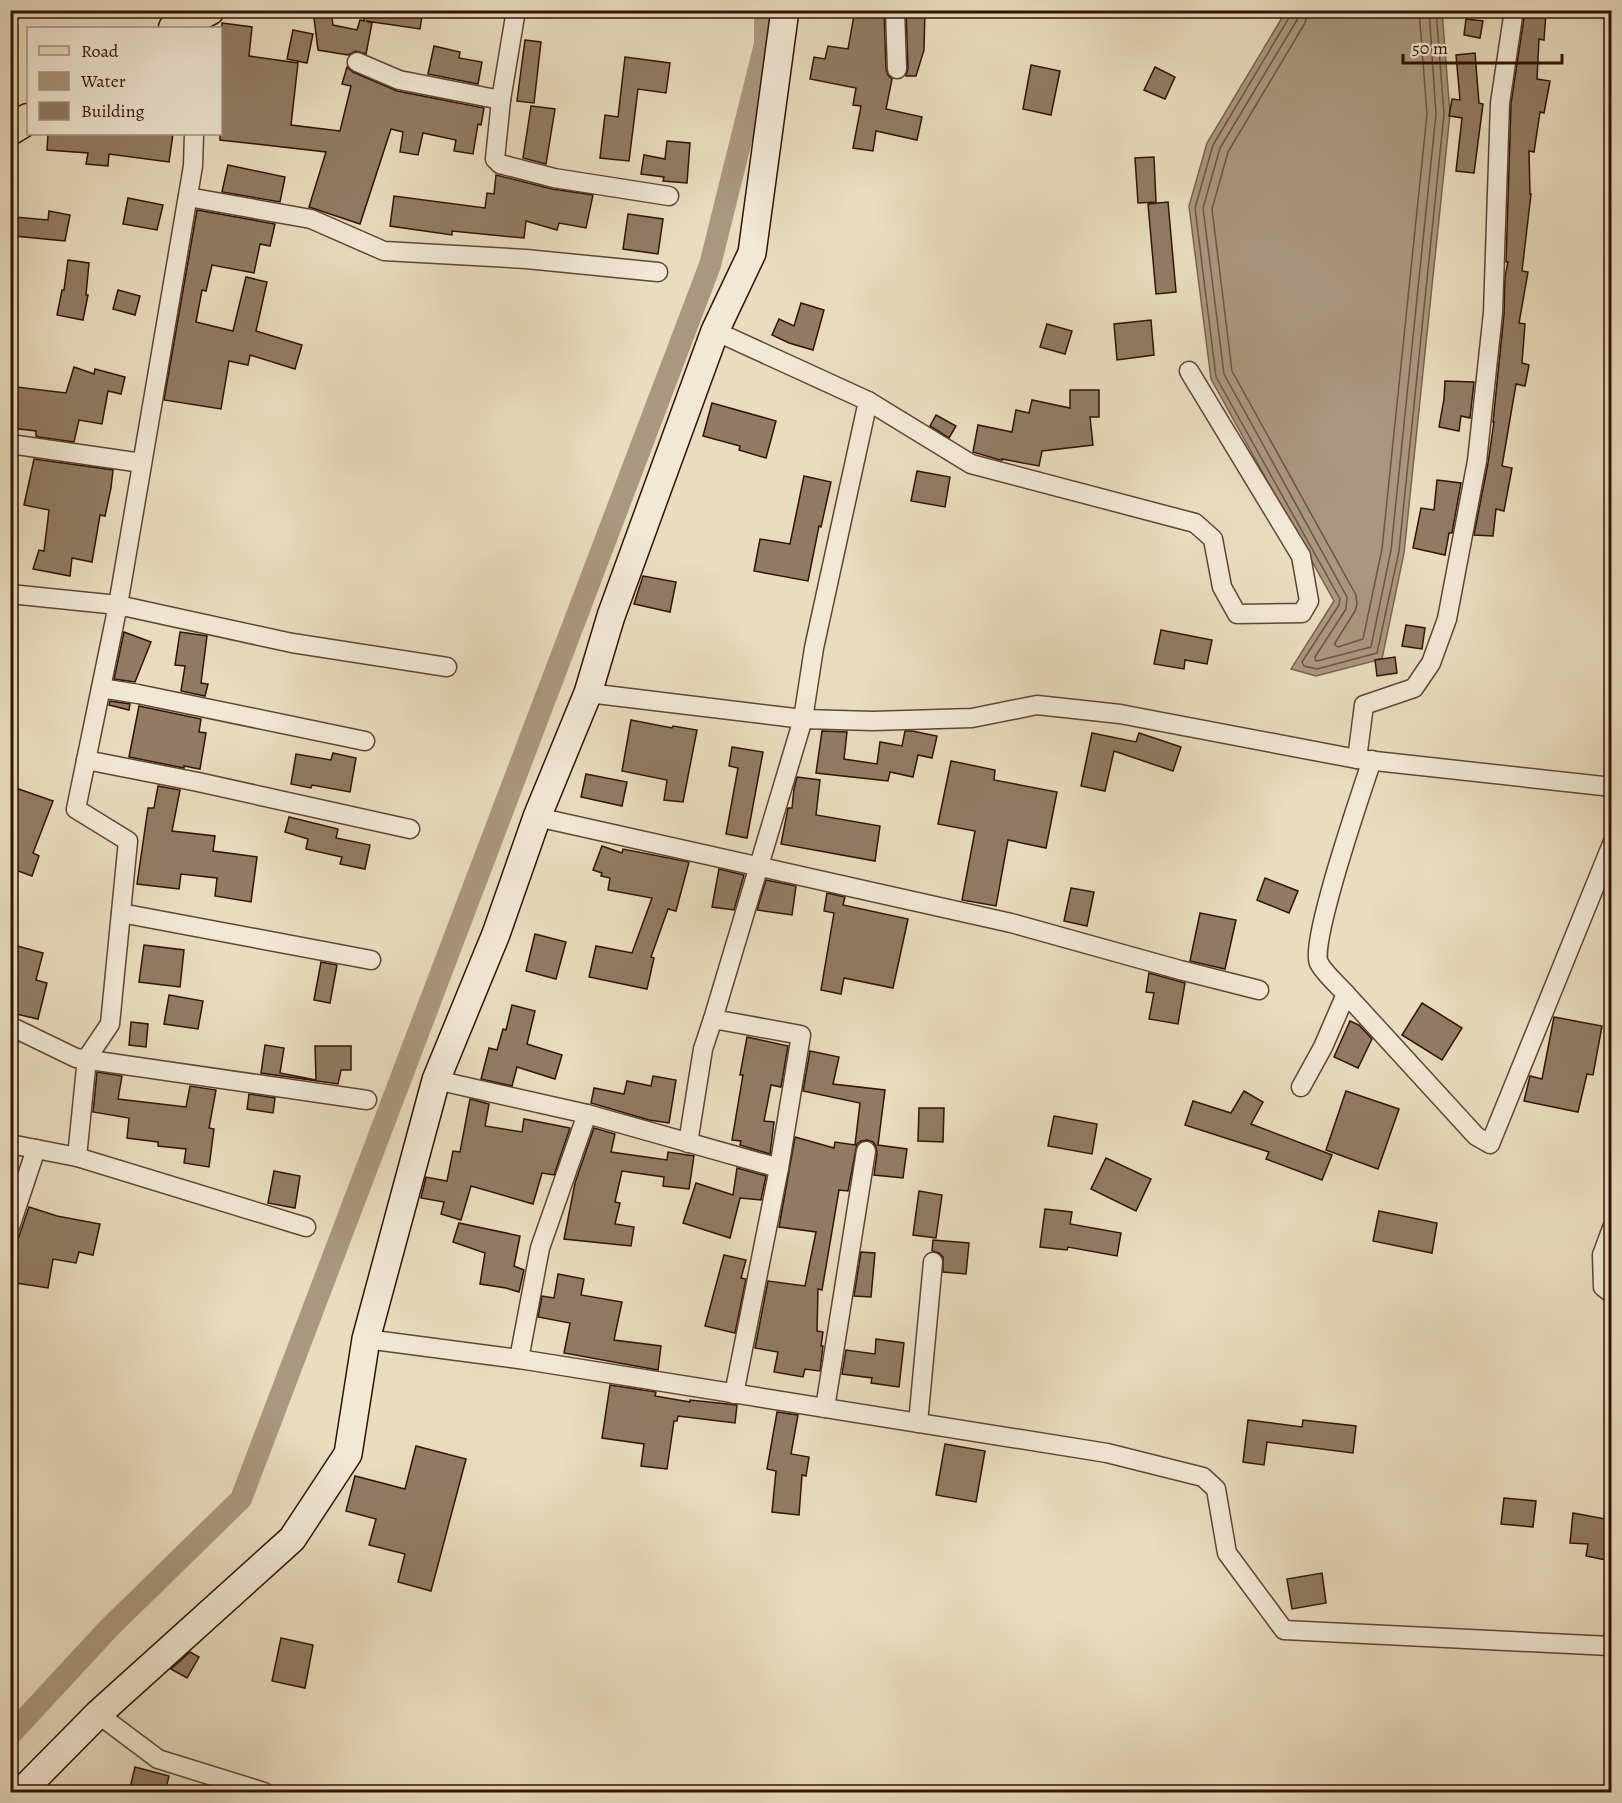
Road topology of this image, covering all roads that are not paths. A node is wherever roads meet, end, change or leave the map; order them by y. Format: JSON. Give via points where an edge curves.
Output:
{"nodes":[{"id":1,"x":516,"y":10,"type":"edge"},
{"id":2,"x":785,"y":10,"type":"edge"},
{"id":3,"x":895,"y":10,"type":"edge"},
{"id":4,"x":1514,"y":10,"type":"edge"},
{"id":5,"x":357,"y":62,"type":"dead end"},
{"id":6,"x":897,"y":69,"type":"dead end"},
{"id":7,"x":501,"y":100,"type":"junction"},
{"id":8,"x":27,"y":120,"type":"edge"},
{"id":9,"x":10,"y":130,"type":"edge"},
{"id":10,"x":194,"y":135,"type":"edge"},
{"id":11,"x":669,"y":196,"type":"dead end"},
{"id":12,"x":188,"y":198,"type":"junction"},
{"id":13,"x":658,"y":272,"type":"dead end"},
{"id":14,"x":715,"y":331,"type":"junction"},
{"id":15,"x":1189,"y":371,"type":"dead end"},
{"id":16,"x":868,"y":401,"type":"junction"},
{"id":17,"x":10,"y":444,"type":"edge"},
{"id":18,"x":142,"y":463,"type":"junction"},
{"id":19,"x":10,"y":594,"type":"edge"},
{"id":20,"x":118,"y":605,"type":"junction"},
{"id":21,"x":447,"y":668,"type":"dead end"},
{"id":22,"x":101,"y":688,"type":"junction"},
{"id":23,"x":588,"y":693,"type":"junction"},
{"id":24,"x":803,"y":719,"type":"junction"},
{"id":25,"x":365,"y":741,"type":"dead end"},
{"id":26,"x":86,"y":760,"type":"junction"},
{"id":27,"x":1364,"y":760,"type":"junction"},
{"id":28,"x":1611,"y":787,"type":"edge"},
{"id":29,"x":537,"y":817,"type":"junction"},
{"id":30,"x":410,"y":829,"type":"dead end"},
{"id":31,"x":1611,"y":844,"type":"edge"},
{"id":32,"x":758,"y":866,"type":"junction"},
{"id":33,"x":121,"y":913,"type":"junction"},
{"id":34,"x":371,"y":960,"type":"dead end"},
{"id":35,"x":1259,"y":990,"type":"dead end"},
{"id":36,"x":1346,"y":994,"type":"junction"},
{"id":37,"x":713,"y":1019,"type":"junction"},
{"id":38,"x":10,"y":1026,"type":"edge"},
{"id":39,"x":87,"y":1058,"type":"junction"},
{"id":40,"x":436,"y":1080,"type":"junction"},
{"id":41,"x":1301,"y":1087,"type":"dead end"},
{"id":42,"x":367,"y":1100,"type":"dead end"},
{"id":43,"x":587,"y":1114,"type":"junction"},
{"id":44,"x":688,"y":1143,"type":"junction"},
{"id":45,"x":10,"y":1144,"type":"edge"},
{"id":46,"x":36,"y":1149,"type":"junction"},
{"id":47,"x":866,"y":1151,"type":"dead end"},
{"id":48,"x":77,"y":1157,"type":"junction"},
{"id":49,"x":779,"y":1168,"type":"junction"},
{"id":50,"x":10,"y":1227,"type":"edge"},
{"id":51,"x":306,"y":1227,"type":"dead end"},
{"id":52,"x":1611,"y":1228,"type":"edge"},
{"id":53,"x":933,"y":1262,"type":"dead end"},
{"id":54,"x":1611,"y":1294,"type":"edge"},
{"id":55,"x":366,"y":1339,"type":"junction"},
{"id":56,"x":519,"y":1359,"type":"junction"},
{"id":57,"x":734,"y":1394,"type":"junction"},
{"id":58,"x":825,"y":1408,"type":"junction"},
{"id":59,"x":918,"y":1423,"type":"junction"},
{"id":60,"x":1610,"y":1646,"type":"edge"},
{"id":61,"x":98,"y":1714,"type":"junction"},
{"id":62,"x":21,"y":1792,"type":"edge"},
{"id":63,"x":264,"y":1792,"type":"edge"}],
"edges":[{"from":1,"to":7,"type":"street"},
{"from":2,"to":14,"type":"street","via":[[752,253]]},
{"from":3,"to":6,"type":"street"},
{"from":4,"to":27,"type":"street","via":[[1500,103],[1493,313],[1477,461],[1447,619],[1431,663],[1414,688],[1364,705]]},
{"from":5,"to":7,"type":"street","via":[[399,80]]},
{"from":7,"to":11,"type":"street","via":[[495,159],[500,164],[554,178]]},
{"from":8,"to":9,"type":"main road"},
{"from":10,"to":12,"type":"street"},
{"from":12,"to":13,"type":"street","via":[[311,219],[384,251]]},
{"from":12,"to":18,"type":"street"},
{"from":14,"to":16,"type":"street"},
{"from":14,"to":23,"type":"street","via":[[615,605]]},
{"from":15,"to":16,"type":"street","via":[[1301,556],[1309,601],[1302,613],[1237,614],[1222,587],[1213,538],[1195,522],[971,464]]},
{"from":16,"to":24,"type":"street","via":[[814,648]]},
{"from":17,"to":18,"type":"street"},
{"from":18,"to":20,"type":"street"},
{"from":19,"to":20,"type":"street"},
{"from":20,"to":21,"type":"street","via":[[292,643]]},
{"from":20,"to":22,"type":"street"},
{"from":22,"to":25,"type":"street"},
{"from":22,"to":26,"type":"street"},
{"from":23,"to":24,"type":"street"},
{"from":23,"to":29,"type":"street"},
{"from":24,"to":27,"type":"street","via":[[972,718],[1037,705],[1120,714]]},
{"from":24,"to":32,"type":"street"},
{"from":26,"to":30,"type":"street"},
{"from":26,"to":33,"type":"street","via":[[76,808],[128,841]]},
{"from":27,"to":28,"type":"street"},
{"from":27,"to":36,"type":"street","via":[[1318,945],[1318,962]]},
{"from":29,"to":32,"type":"street"},
{"from":29,"to":40,"type":"street","via":[[496,934]]},
{"from":31,"to":36,"type":"street","via":[[1490,1144],[1476,1136]]},
{"from":32,"to":35,"type":"street","via":[[1011,922]]},
{"from":32,"to":37,"type":"street"},
{"from":33,"to":34,"type":"street"},
{"from":33,"to":39,"type":"street","via":[[110,1024]]},
{"from":36,"to":41,"type":"street"},
{"from":37,"to":44,"type":"street","via":[[703,1048]]},
{"from":37,"to":49,"type":"street","via":[[801,1035]]},
{"from":38,"to":39,"type":"street","via":[[76,1058]]},
{"from":39,"to":42,"type":"street"},
{"from":39,"to":48,"type":"street"},
{"from":40,"to":43,"type":"street"},
{"from":40,"to":55,"type":"street"},
{"from":43,"to":44,"type":"street"},
{"from":43,"to":56,"type":"street","via":[[540,1248]]},
{"from":44,"to":49,"type":"street"},
{"from":45,"to":46,"type":"street"},
{"from":46,"to":48,"type":"street"},
{"from":46,"to":50,"type":"street"},
{"from":47,"to":58,"type":"street"},
{"from":48,"to":51,"type":"street"},
{"from":49,"to":57,"type":"street"},
{"from":52,"to":54,"type":"street","via":[[1602,1255],[1603,1287]]},
{"from":53,"to":59,"type":"street"},
{"from":55,"to":56,"type":"street"},
{"from":55,"to":61,"type":"street","via":[[348,1454],[292,1539]]},
{"from":56,"to":57,"type":"street"},
{"from":57,"to":58,"type":"street"},
{"from":58,"to":59,"type":"street"},
{"from":59,"to":60,"type":"street","via":[[1107,1454],[1203,1477],[1216,1490],[1227,1553],[1284,1630]]},
{"from":61,"to":62,"type":"street"},
{"from":61,"to":63,"type":"street","via":[[158,1759]]}]}
